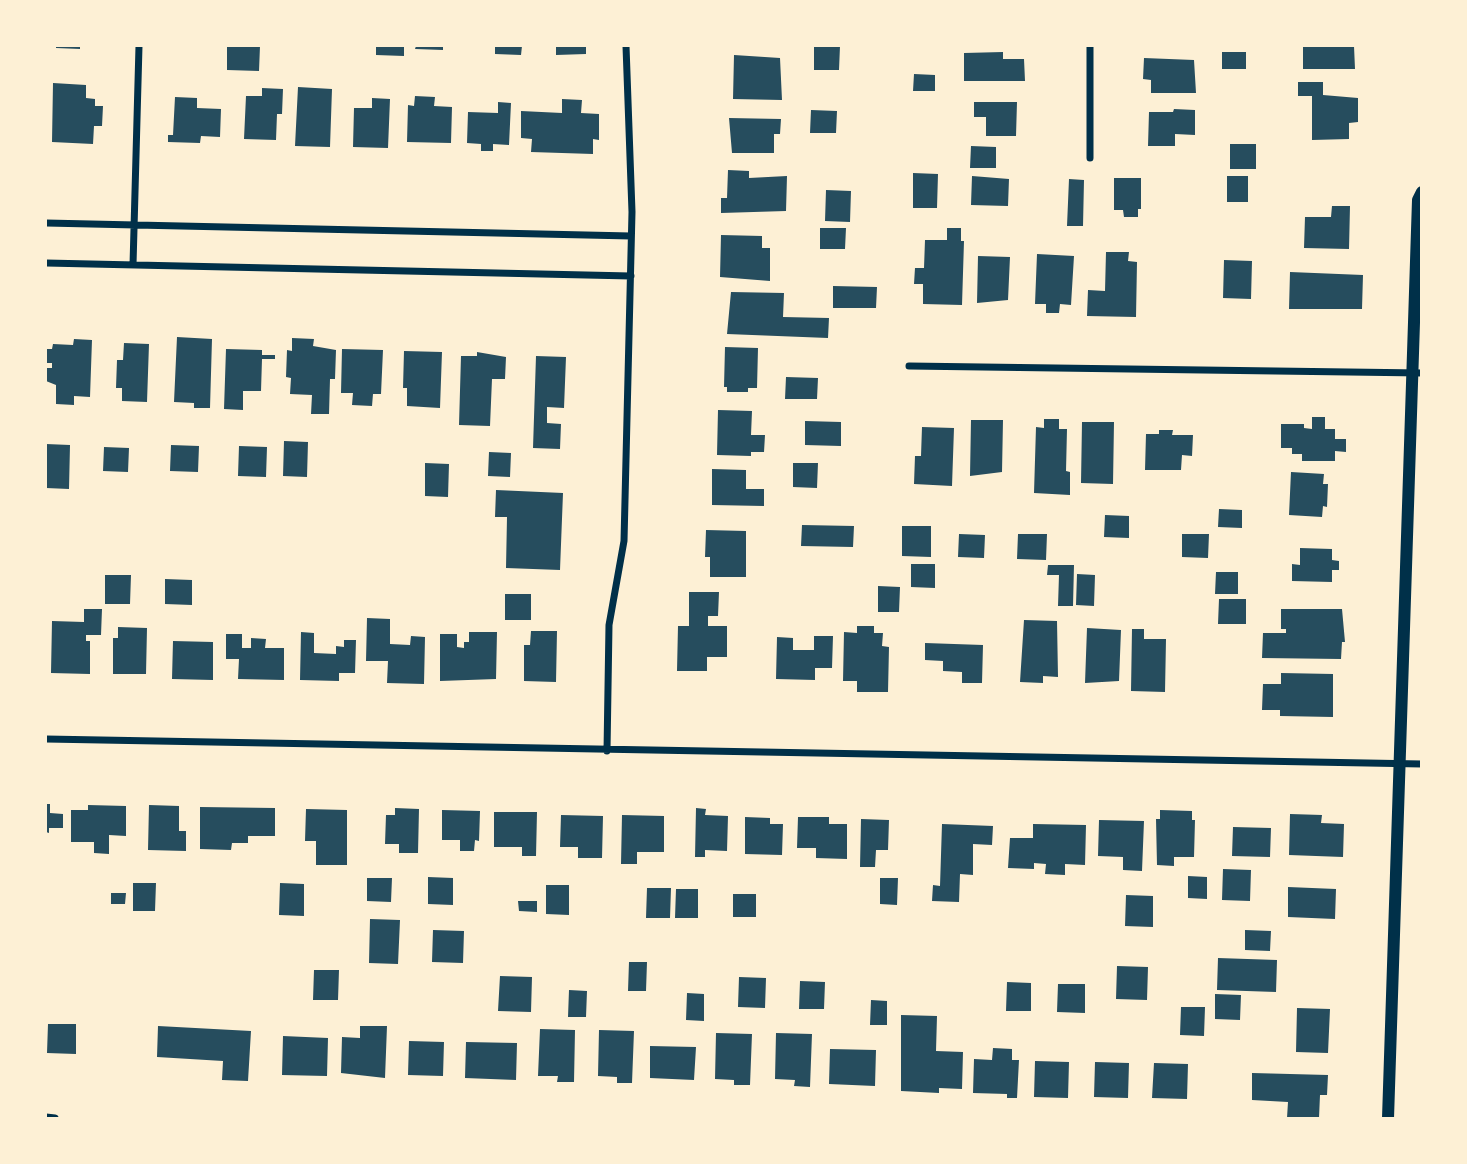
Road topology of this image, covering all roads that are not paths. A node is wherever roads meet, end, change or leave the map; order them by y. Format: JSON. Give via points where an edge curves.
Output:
{"nodes":[{"id":1,"x":139,"y":46,"type":"edge"},
{"id":2,"x":626,"y":46,"type":"edge"},
{"id":3,"x":1090,"y":46,"type":"edge"},
{"id":4,"x":1090,"y":158,"type":"dead end"},
{"id":5,"x":1422,"y":192,"type":"edge"},
{"id":6,"x":46,"y":223,"type":"edge"},
{"id":7,"x":135,"y":226,"type":"junction"},
{"id":8,"x":631,"y":236,"type":"junction"},
{"id":9,"x":46,"y":263,"type":"edge"},
{"id":10,"x":133,"y":265,"type":"junction"},
{"id":11,"x":631,"y":276,"type":"junction"},
{"id":12,"x":909,"y":366,"type":"dead end"},
{"id":13,"x":1416,"y":373,"type":"edge"},
{"id":14,"x":46,"y":739,"type":"edge"},
{"id":15,"x":607,"y":751,"type":"junction"},
{"id":16,"x":1399,"y":763,"type":"junction"},
{"id":17,"x":1422,"y":764,"type":"edge"},
{"id":18,"x":46,"y":1117,"type":"edge"},
{"id":19,"x":55,"y":1118,"type":"edge"},
{"id":20,"x":1388,"y":1118,"type":"edge"}],
"edges":[{"from":1,"to":7,"type":"street"},
{"from":2,"to":8,"type":"street"},
{"from":3,"to":4,"type":"street"},
{"from":5,"to":13,"type":"street","via":[[1418,200]]},
{"from":6,"to":7,"type":"street"},
{"from":7,"to":8,"type":"street"},
{"from":7,"to":10,"type":"street"},
{"from":8,"to":11,"type":"street"},
{"from":9,"to":10,"type":"street"},
{"from":10,"to":11,"type":"street"},
{"from":11,"to":15,"type":"street","via":[[624,541],[609,625]]},
{"from":12,"to":13,"type":"street"},
{"from":13,"to":16,"type":"street"},
{"from":14,"to":15,"type":"street"},
{"from":15,"to":16,"type":"street"},
{"from":16,"to":17,"type":"street"},
{"from":16,"to":20,"type":"street"},
{"from":18,"to":19,"type":"street"}]}
